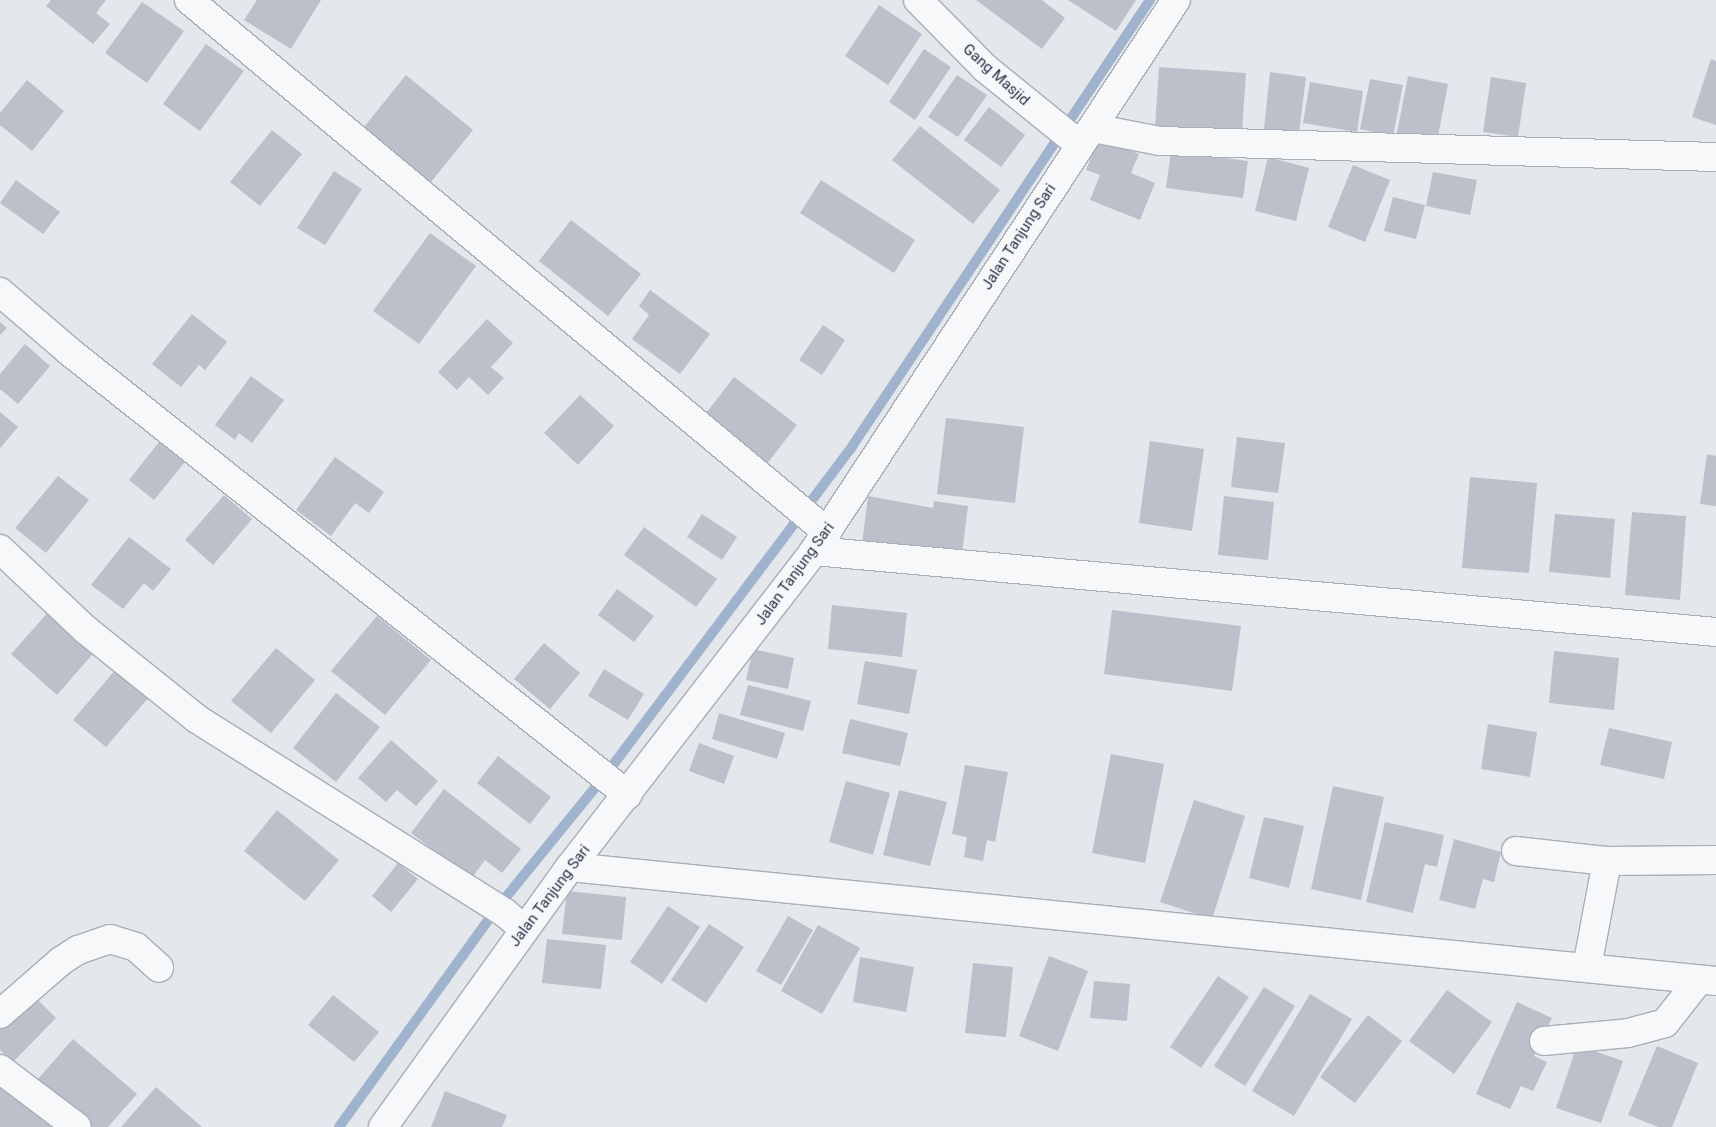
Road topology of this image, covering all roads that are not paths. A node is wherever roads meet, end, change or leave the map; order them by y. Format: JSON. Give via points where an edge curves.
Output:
{"nodes":[{"id":1,"x":189,"y":0,"type":"edge"},
{"id":2,"x":918,"y":0,"type":"edge"},
{"id":3,"x":1176,"y":0,"type":"edge"},
{"id":4,"x":1086,"y":136,"type":"junction"},
{"id":5,"x":1716,"y":157,"type":"edge"},
{"id":6,"x":0,"y":292,"type":"edge"},
{"id":7,"x":815,"y":529,"type":"junction"},
{"id":8,"x":0,"y":549,"type":"edge"},
{"id":9,"x":1716,"y":632,"type":"edge"},
{"id":10,"x":619,"y":789,"type":"junction"},
{"id":11,"x":1516,"y":851,"type":"dead end"},
{"id":12,"x":1716,"y":860,"type":"edge"},
{"id":13,"x":1607,"y":861,"type":"junction"},
{"id":14,"x":570,"y":867,"type":"junction"},
{"id":15,"x":515,"y":921,"type":"junction"},
{"id":16,"x":1587,"y":967,"type":"junction"},
{"id":17,"x":159,"y":968,"type":"dead end"},
{"id":18,"x":1708,"y":980,"type":"edge"},
{"id":19,"x":0,"y":1014,"type":"edge"},
{"id":20,"x":1544,"y":1041,"type":"dead end"},
{"id":21,"x":0,"y":1069,"type":"edge"},
{"id":22,"x":77,"y":1127,"type":"edge"},
{"id":23,"x":383,"y":1127,"type":"edge"}],
"edges":[{"from":1,"to":7,"type":"street"},
{"from":2,"to":4,"type":"street","name":"Gang Masjid","via":[[985,68]]},
{"from":3,"to":4,"type":"street","name":"Jalan Tanjung Sari"},
{"from":4,"to":5,"type":"street","via":[[1160,141]]},
{"from":4,"to":7,"type":"street","name":"Jalan Tanjung Sari"},
{"from":6,"to":10,"type":"street","via":[[70,352]]},
{"from":7,"to":9,"type":"street"},
{"from":7,"to":10,"type":"street","name":"Jalan Tanjung Sari"},
{"from":8,"to":15,"type":"street","via":[[86,630],[197,719]]},
{"from":10,"to":14,"type":"street","name":"Jalan Tanjung Sari"},
{"from":11,"to":13,"type":"street"},
{"from":12,"to":13,"type":"street"},
{"from":13,"to":16,"type":"street"},
{"from":14,"to":15,"type":"street","name":"Jalan Tanjung Sari"},
{"from":14,"to":16,"type":"street"},
{"from":15,"to":23,"type":"street","name":"Jalan Tanjung Sari"},
{"from":16,"to":18,"type":"street"},
{"from":17,"to":19,"type":"street","via":[[136,947],[110,939],[78,950],[61,961]]},
{"from":18,"to":20,"type":"street","via":[[1665,1023],[1628,1032]]},
{"from":21,"to":22,"type":"street"}]}
